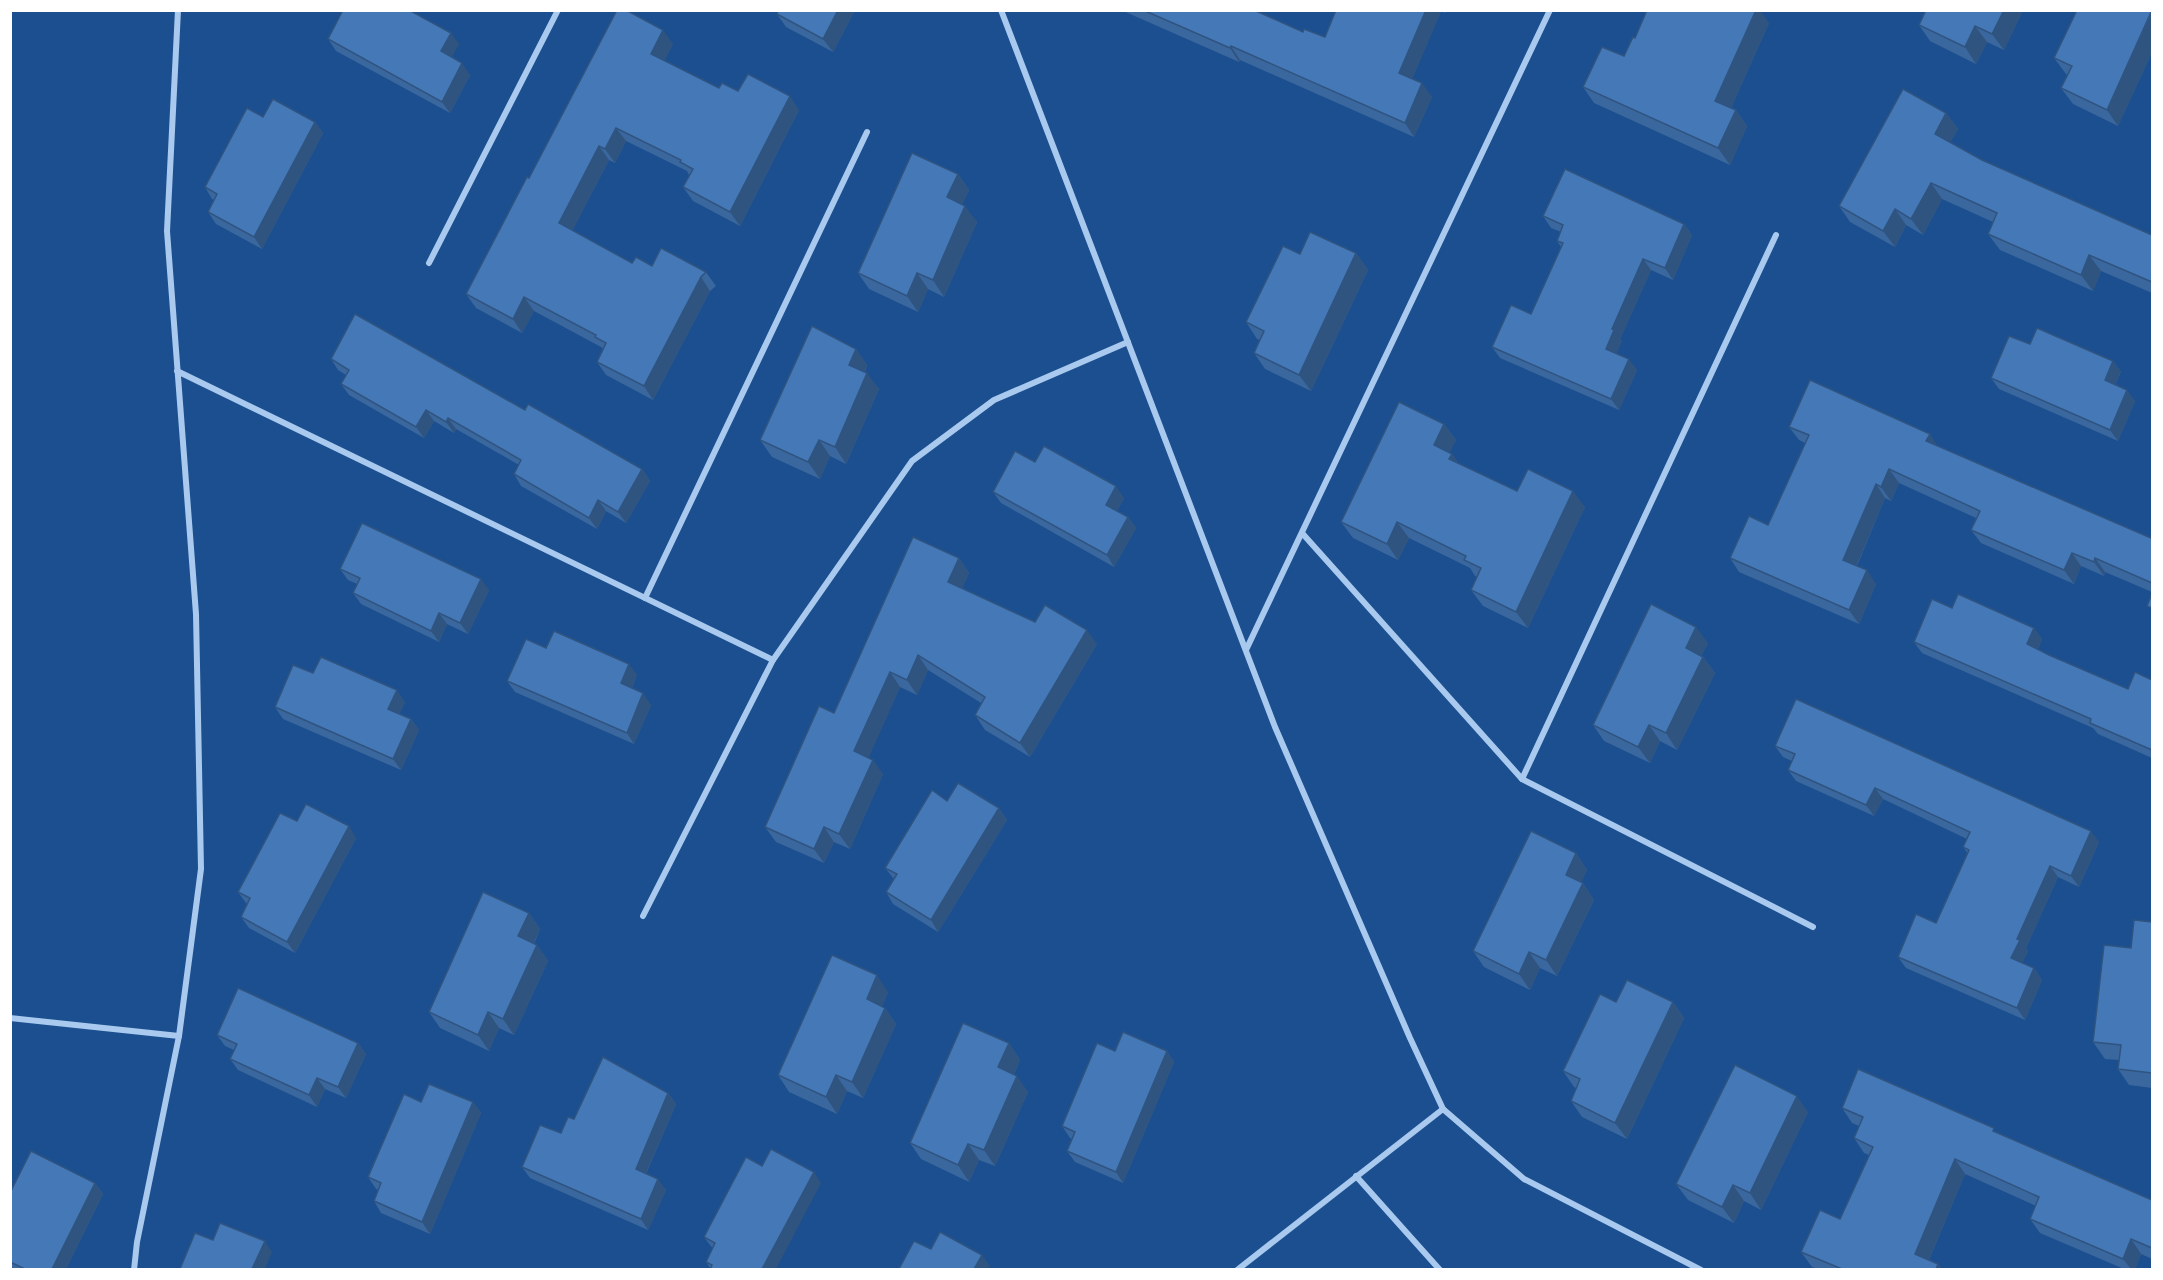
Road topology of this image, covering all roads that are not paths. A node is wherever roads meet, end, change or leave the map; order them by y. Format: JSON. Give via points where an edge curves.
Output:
{"nodes":[{"id":1,"x":178,"y":10,"type":"edge"},
{"id":2,"x":558,"y":10,"type":"edge"},
{"id":3,"x":1001,"y":10,"type":"edge"},
{"id":4,"x":1550,"y":10,"type":"edge"},
{"id":5,"x":867,"y":132,"type":"dead end"},
{"id":6,"x":1776,"y":235,"type":"dead end"},
{"id":7,"x":429,"y":263,"type":"dead end"},
{"id":8,"x":1128,"y":342,"type":"junction"},
{"id":9,"x":177,"y":371,"type":"junction"},
{"id":10,"x":1302,"y":533,"type":"junction"},
{"id":11,"x":645,"y":598,"type":"junction"},
{"id":12,"x":1246,"y":650,"type":"junction"},
{"id":13,"x":773,"y":660,"type":"junction"},
{"id":14,"x":1522,"y":779,"type":"junction"},
{"id":15,"x":643,"y":916,"type":"dead end"},
{"id":16,"x":1813,"y":927,"type":"dead end"},
{"id":17,"x":10,"y":1018,"type":"edge"},
{"id":18,"x":179,"y":1036,"type":"junction"},
{"id":19,"x":1443,"y":1109,"type":"junction"},
{"id":20,"x":1356,"y":1176,"type":"junction"},
{"id":21,"x":134,"y":1269,"type":"edge"},
{"id":22,"x":1237,"y":1269,"type":"edge"},
{"id":23,"x":1440,"y":1269,"type":"edge"},
{"id":24,"x":1701,"y":1269,"type":"edge"}],
"edges":[{"from":1,"to":9,"type":"street","via":[[167,231]]},
{"from":2,"to":7,"type":"street"},
{"from":3,"to":8,"type":"street"},
{"from":4,"to":10,"type":"street"},
{"from":5,"to":11,"type":"street"},
{"from":6,"to":14,"type":"street"},
{"from":8,"to":12,"type":"street"},
{"from":8,"to":13,"type":"street","via":[[994,400],[912,460]]},
{"from":9,"to":11,"type":"street"},
{"from":9,"to":18,"type":"street","via":[[196,614],[201,869]]},
{"from":10,"to":12,"type":"street"},
{"from":10,"to":14,"type":"street"},
{"from":11,"to":13,"type":"street"},
{"from":12,"to":19,"type":"street","via":[[1275,727]]},
{"from":13,"to":15,"type":"street"},
{"from":14,"to":16,"type":"street"},
{"from":17,"to":18,"type":"street"},
{"from":18,"to":21,"type":"street"},
{"from":19,"to":20,"type":"street"},
{"from":19,"to":24,"type":"street","via":[[1524,1179]]},
{"from":20,"to":22,"type":"street"},
{"from":20,"to":23,"type":"street"}]}
